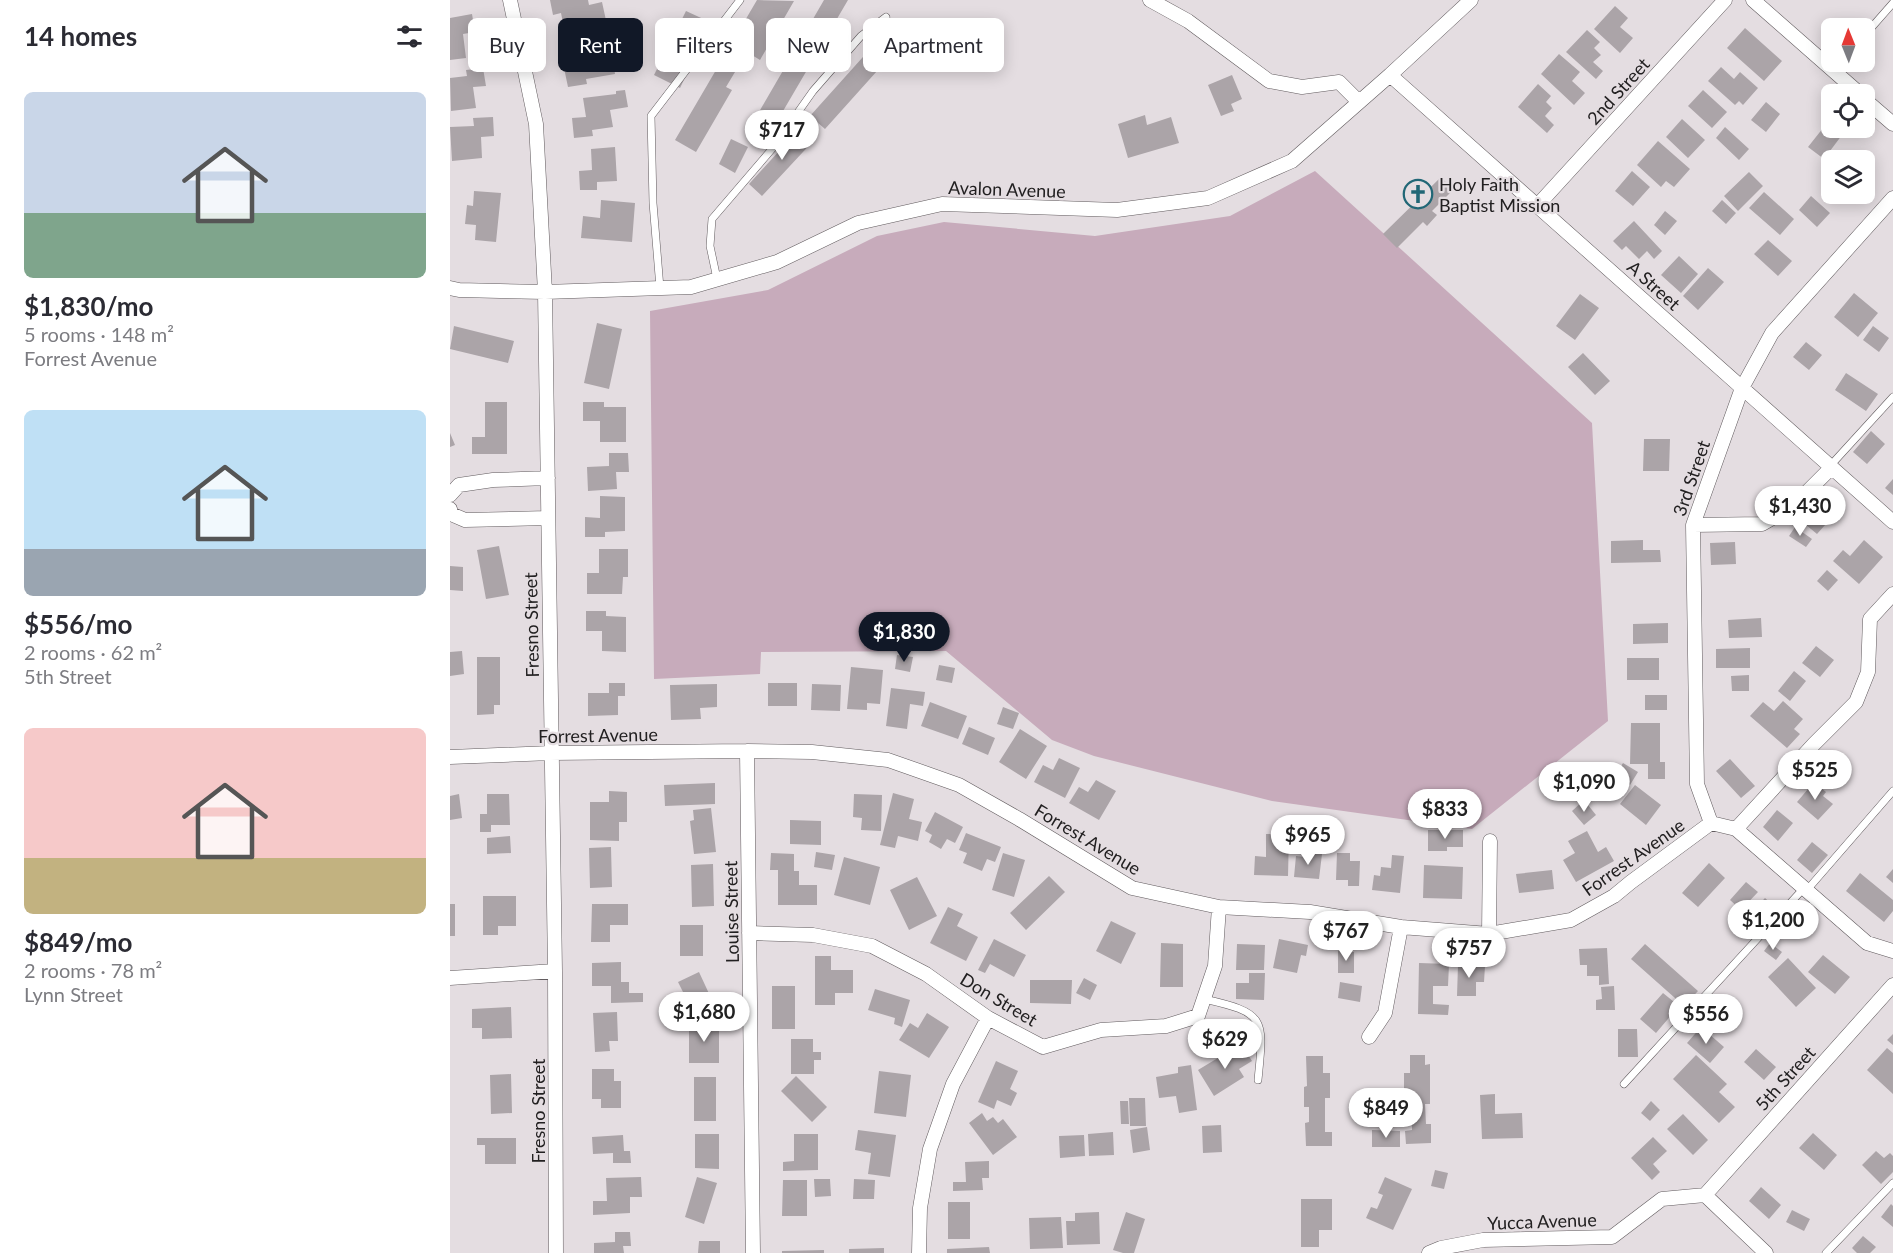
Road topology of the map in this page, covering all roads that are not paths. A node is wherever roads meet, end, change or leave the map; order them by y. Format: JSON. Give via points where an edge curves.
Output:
{"nodes":[{"id":1,"x":510,"y":0,"type":"edge"},
{"id":2,"x":740,"y":0,"type":"edge"},
{"id":3,"x":1150,"y":0,"type":"edge"},
{"id":4,"x":1471,"y":0,"type":"edge"},
{"id":5,"x":1725,"y":0,"type":"edge"},
{"id":6,"x":1753,"y":0,"type":"edge"},
{"id":7,"x":1893,"y":3,"type":"edge"},
{"id":8,"x":886,"y":17,"type":"dead end"},
{"id":9,"x":1875,"y":23,"type":"edge"},
{"id":10,"x":1821,"y":54,"type":"edge"},
{"id":11,"x":1842,"y":72,"type":"edge"},
{"id":12,"x":1390,"y":75,"type":"junction"},
{"id":13,"x":1852,"y":84,"type":"edge"},
{"id":14,"x":1359,"y":102,"type":"junction"},
{"id":15,"x":1875,"y":108,"type":"edge"},
{"id":16,"x":1893,"y":124,"type":"edge"},
{"id":17,"x":1893,"y":198,"type":"edge"},
{"id":18,"x":1537,"y":206,"type":"junction"},
{"id":19,"x":717,"y":279,"type":"junction"},
{"id":20,"x":450,"y":288,"type":"edge"},
{"id":21,"x":660,"y":288,"type":"junction"},
{"id":22,"x":545,"y":292,"type":"junction"},
{"id":23,"x":1742,"y":388,"type":"junction"},
{"id":24,"x":1893,"y":397,"type":"edge"},
{"id":25,"x":1831,"y":467,"type":"junction"},
{"id":26,"x":548,"y":478,"type":"junction"},
{"id":27,"x":450,"y":495,"type":"edge"},
{"id":28,"x":450,"y":509,"type":"edge"},
{"id":29,"x":548,"y":518,"type":"junction"},
{"id":30,"x":1893,"y":522,"type":"edge"},
{"id":31,"x":1693,"y":525,"type":"junction"},
{"id":32,"x":1893,"y":594,"type":"edge"},
{"id":33,"x":747,"y":751,"type":"junction"},
{"id":34,"x":551,"y":753,"type":"junction"},
{"id":35,"x":450,"y":757,"type":"edge"},
{"id":36,"x":1893,"y":791,"type":"edge"},
{"id":37,"x":1711,"y":823,"type":"junction"},
{"id":38,"x":1736,"y":828,"type":"junction"},
{"id":39,"x":1490,"y":841,"type":"dead end"},
{"id":40,"x":1805,"y":889,"type":"junction"},
{"id":41,"x":1219,"y":907,"type":"junction"},
{"id":42,"x":1401,"y":927,"type":"junction"},
{"id":43,"x":749,"y":933,"type":"junction"},
{"id":44,"x":1489,"y":934,"type":"junction"},
{"id":45,"x":1893,"y":951,"type":"edge"},
{"id":46,"x":555,"y":971,"type":"junction"},
{"id":47,"x":450,"y":978,"type":"edge"},
{"id":48,"x":1893,"y":985,"type":"edge"},
{"id":49,"x":1204,"y":999,"type":"junction"},
{"id":50,"x":988,"y":1018,"type":"junction"},
{"id":51,"x":1369,"y":1037,"type":"dead end"},
{"id":52,"x":1258,"y":1080,"type":"dead end"},
{"id":53,"x":1624,"y":1084,"type":"dead end"},
{"id":54,"x":1893,"y":1183,"type":"edge"},
{"id":55,"x":1705,"y":1195,"type":"junction"},
{"id":56,"x":556,"y":1253,"type":"edge"},
{"id":57,"x":753,"y":1253,"type":"edge"},
{"id":58,"x":919,"y":1253,"type":"edge"},
{"id":59,"x":1429,"y":1253,"type":"edge"},
{"id":60,"x":1766,"y":1253,"type":"edge"},
{"id":61,"x":1826,"y":1253,"type":"edge"}],
"edges":[{"from":1,"to":22,"type":"street","name":"Fresno Street","via":[[536,124]]},
{"from":2,"to":21,"type":"lane","via":[[651,116]]},
{"from":3,"to":14,"type":"street","via":[[1188,21],[1269,81],[1302,87],[1339,82]]},
{"from":4,"to":12,"type":"street","name":"Avalon Avenue"},
{"from":5,"to":18,"type":"street","name":"2nd Street"},
{"from":6,"to":10,"type":"street"},
{"from":7,"to":9,"type":"lane"},
{"from":8,"to":19,"type":"lane","via":[[861,36],[813,91],[772,149],[712,219],[710,246]]},
{"from":11,"to":13,"type":"street"},
{"from":12,"to":14,"type":"street","name":"Avalon Avenue"},
{"from":12,"to":18,"type":"street","name":"A Street"},
{"from":14,"to":19,"type":"street","name":"Avalon Avenue","via":[[1292,161],[1208,198],[1117,210],[942,204],[858,223],[777,262]]},
{"from":15,"to":16,"type":"street"},
{"from":17,"to":23,"type":"street","name":"3rd Street","via":[[1772,333]]},
{"from":18,"to":23,"type":"street","name":"A Street"},
{"from":19,"to":21,"type":"street","name":"Avalon Avenue","via":[[691,287]]},
{"from":20,"to":22,"type":"street","name":"Avalon Avenue"},
{"from":21,"to":22,"type":"street","name":"Avalon Avenue"},
{"from":22,"to":26,"type":"street","name":"Fresno Street"},
{"from":23,"to":25,"type":"street","name":"A Street"},
{"from":23,"to":31,"type":"street","name":"3rd Street"},
{"from":24,"to":25,"type":"lane"},
{"from":25,"to":30,"type":"street","name":"A Street"},
{"from":25,"to":31,"type":"street","via":[[1793,506],[1762,524]]},
{"from":26,"to":27,"type":"street","via":[[459,485]]},
{"from":26,"to":29,"type":"street","name":"Fresno Street"},
{"from":28,"to":29,"type":"street","via":[[451,514],[465,520]]},
{"from":29,"to":34,"type":"street","name":"Fresno Street"},
{"from":31,"to":37,"type":"street","name":"3rd Street","via":[[1697,784]]},
{"from":32,"to":38,"type":"street","via":[[1870,619],[1868,672],[1856,702]]},
{"from":33,"to":34,"type":"street","name":"Forrest Avenue"},
{"from":33,"to":41,"type":"street","name":"Forrest Avenue","via":[[888,760],[959,785],[1132,888]]},
{"from":33,"to":43,"type":"street","name":"Louise Street"},
{"from":34,"to":35,"type":"street","name":"Forrest Avenue"},
{"from":34,"to":46,"type":"street","name":"Fresno Street"},
{"from":36,"to":40,"type":"lane"},
{"from":37,"to":38,"type":"street","name":"Forrest Avenue"},
{"from":37,"to":44,"type":"street","name":"Forrest Avenue","via":[[1614,896],[1571,920]]},
{"from":38,"to":40,"type":"street"},
{"from":39,"to":44,"type":"street"},
{"from":40,"to":45,"type":"street","via":[[1867,943]]},
{"from":40,"to":53,"type":"lane"},
{"from":41,"to":42,"type":"street","name":"Forrest Avenue","via":[[1310,912]]},
{"from":41,"to":49,"type":"street","name":"Don Street","via":[[1215,966]]},
{"from":42,"to":44,"type":"street","name":"Forrest Avenue"},
{"from":42,"to":51,"type":"street","via":[[1385,1013]]},
{"from":43,"to":50,"type":"street","name":"Don Street","via":[[813,935],[872,946],[926,975]]},
{"from":43,"to":57,"type":"street","name":"Louise Street"},
{"from":46,"to":47,"type":"street"},
{"from":46,"to":56,"type":"street","name":"Fresno Street"},
{"from":48,"to":55,"type":"street","name":"5th Street"},
{"from":49,"to":50,"type":"street","name":"Don Street","via":[[1198,1016],[1166,1026],[1101,1030],[1043,1047]]},
{"from":49,"to":52,"type":"lane","via":[[1247,1012],[1257,1020],[1262,1030]]},
{"from":50,"to":58,"type":"street","via":[[953,1084],[930,1149],[920,1208]]},
{"from":54,"to":61,"type":"lane"},
{"from":55,"to":59,"type":"street","name":"Yucca Avenue","via":[[1662,1199],[1612,1237],[1483,1240]]},
{"from":55,"to":60,"type":"street"}]}
